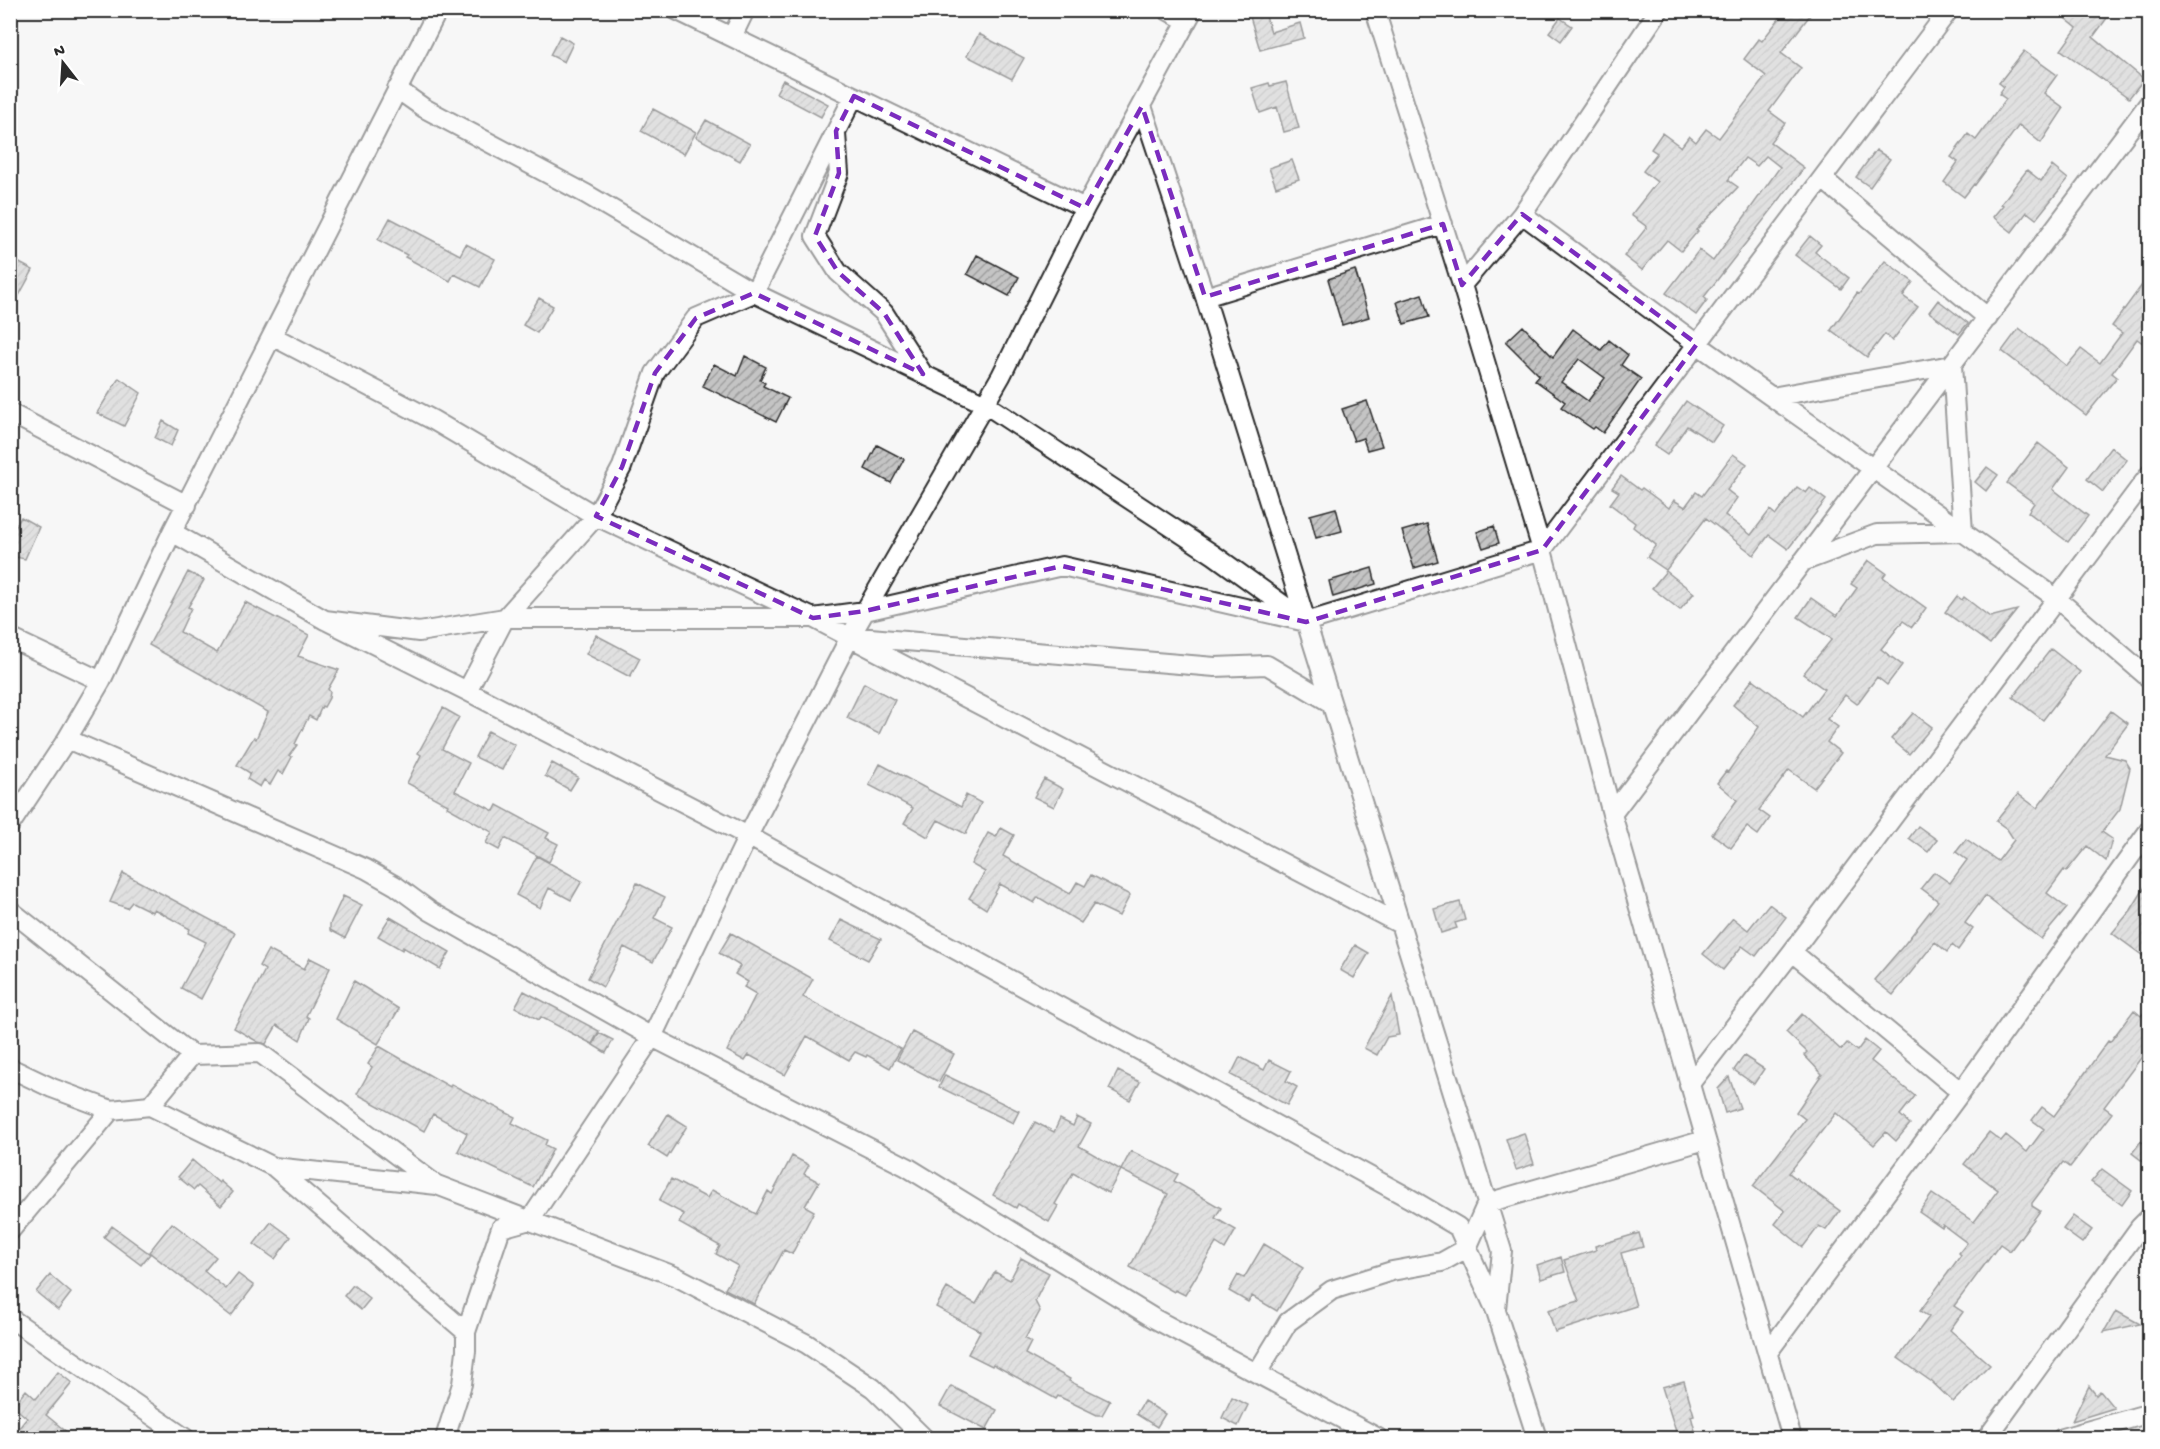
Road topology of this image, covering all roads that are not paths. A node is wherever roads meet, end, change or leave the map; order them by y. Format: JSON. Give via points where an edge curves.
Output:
{"nodes":[{"id":1,"x":438,"y":10,"type":"edge"},
{"id":2,"x":676,"y":10,"type":"edge"},
{"id":3,"x":745,"y":10,"type":"edge"},
{"id":4,"x":1167,"y":10,"type":"edge"},
{"id":5,"x":1375,"y":10,"type":"edge"},
{"id":6,"x":1659,"y":10,"type":"edge"},
{"id":7,"x":1949,"y":10,"type":"edge"},
{"id":8,"x":1190,"y":16,"type":"edge"},
{"id":9,"x":732,"y":37,"type":"junction"},
{"id":10,"x":397,"y":89,"type":"junction"},
{"id":11,"x":854,"y":96,"type":"junction"},
{"id":12,"x":2150,"y":102,"type":"edge"},
{"id":13,"x":1142,"y":106,"type":"junction"},
{"id":14,"x":836,"y":131,"type":"junction"},
{"id":15,"x":1823,"y":179,"type":"junction"},
{"id":16,"x":1085,"y":207,"type":"junction"},
{"id":17,"x":1522,"y":213,"type":"junction"},
{"id":18,"x":1443,"y":224,"type":"junction"},
{"id":19,"x":1462,"y":285,"type":"junction"},
{"id":20,"x":754,"y":293,"type":"junction"},
{"id":21,"x":1205,"y":297,"type":"junction"},
{"id":22,"x":1988,"y":318,"type":"junction"},
{"id":23,"x":272,"y":336,"type":"junction"},
{"id":24,"x":1697,"y":344,"type":"junction"},
{"id":25,"x":1952,"y":365,"type":"junction"},
{"id":26,"x":923,"y":374,"type":"junction"},
{"id":27,"x":1772,"y":398,"type":"junction"},
{"id":28,"x":985,"y":404,"type":"junction"},
{"id":29,"x":10,"y":413,"type":"edge"},
{"id":30,"x":1873,"y":469,"type":"junction"},
{"id":31,"x":2150,"y":474,"type":"edge"},
{"id":32,"x":187,"y":505,"type":"junction"},
{"id":33,"x":596,"y":516,"type":"junction"},
{"id":34,"x":172,"y":532,"type":"junction"},
{"id":35,"x":1963,"y":532,"type":"junction"},
{"id":36,"x":1542,"y":550,"type":"junction"},
{"id":37,"x":1802,"y":562,"type":"junction"},
{"id":38,"x":2056,"y":598,"type":"junction"},
{"id":39,"x":865,"y":611,"type":"junction"},
{"id":40,"x":505,"y":618,"type":"junction"},
{"id":41,"x":813,"y":618,"type":"junction"},
{"id":42,"x":325,"y":620,"type":"junction"},
{"id":43,"x":1306,"y":622,"type":"junction"},
{"id":44,"x":850,"y":637,"type":"junction"},
{"id":45,"x":10,"y":638,"type":"edge"},
{"id":46,"x":2150,"y":679,"type":"edge"},
{"id":47,"x":101,"y":681,"type":"junction"},
{"id":48,"x":467,"y":691,"type":"junction"},
{"id":49,"x":1331,"y":703,"type":"junction"},
{"id":50,"x":67,"y":739,"type":"junction"},
{"id":51,"x":1612,"y":814,"type":"junction"},
{"id":52,"x":10,"y":825,"type":"edge"},
{"id":53,"x":2150,"y":829,"type":"edge"},
{"id":54,"x":748,"y":836,"type":"junction"},
{"id":55,"x":10,"y":910,"type":"edge"},
{"id":56,"x":1400,"y":924,"type":"junction"},
{"id":57,"x":1792,"y":952,"type":"junction"},
{"id":58,"x":652,"y":1037,"type":"junction"},
{"id":59,"x":192,"y":1055,"type":"junction"},
{"id":60,"x":10,"y":1068,"type":"edge"},
{"id":61,"x":1689,"y":1085,"type":"junction"},
{"id":62,"x":1961,"y":1092,"type":"junction"},
{"id":63,"x":150,"y":1106,"type":"junction"},
{"id":64,"x":111,"y":1110,"type":"junction"},
{"id":65,"x":1705,"y":1140,"type":"junction"},
{"id":66,"x":274,"y":1167,"type":"junction"},
{"id":67,"x":437,"y":1185,"type":"junction"},
{"id":68,"x":1487,"y":1203,"type":"junction"},
{"id":69,"x":2150,"y":1217,"type":"edge"},
{"id":70,"x":530,"y":1220,"type":"junction"},
{"id":71,"x":10,"y":1231,"type":"edge"},
{"id":72,"x":1467,"y":1248,"type":"junction"},
{"id":73,"x":1496,"y":1311,"type":"junction"},
{"id":74,"x":10,"y":1318,"type":"edge"},
{"id":75,"x":466,"y":1332,"type":"junction"},
{"id":76,"x":1769,"y":1351,"type":"junction"},
{"id":77,"x":1257,"y":1373,"type":"junction"},
{"id":78,"x":2150,"y":1413,"type":"edge"},
{"id":79,"x":185,"y":1438,"type":"edge"},
{"id":80,"x":445,"y":1438,"type":"edge"},
{"id":81,"x":924,"y":1438,"type":"edge"},
{"id":82,"x":1378,"y":1438,"type":"edge"},
{"id":83,"x":1537,"y":1438,"type":"edge"},
{"id":84,"x":1792,"y":1438,"type":"edge"},
{"id":85,"x":1988,"y":1438,"type":"edge"},
{"id":86,"x":2062,"y":1438,"type":"edge"}],
"edges":[{"from":1,"to":10,"type":"street"},
{"from":2,"to":9,"type":"street"},
{"from":3,"to":9,"type":"street"},
{"from":4,"to":8,"type":"street"},
{"from":5,"to":18,"type":"street"},
{"from":6,"to":17,"type":"street"},
{"from":7,"to":15,"type":"street"},
{"from":8,"to":13,"type":"street"},
{"from":9,"to":11,"type":"street"},
{"from":10,"to":20,"type":"street","via":[[424,108],[586,194]]},
{"from":10,"to":23,"type":"street"},
{"from":11,"to":14,"type":"street"},
{"from":11,"to":16,"type":"street"},
{"from":12,"to":22,"type":"street"},
{"from":13,"to":16,"type":"street"},
{"from":13,"to":21,"type":"street"},
{"from":14,"to":20,"type":"street"},
{"from":14,"to":26,"type":"street","via":[[838,173],[815,236],[838,272],[884,313]]},
{"from":15,"to":22,"type":"street"},
{"from":15,"to":24,"type":"street"},
{"from":16,"to":28,"type":"street"},
{"from":17,"to":19,"type":"street"},
{"from":17,"to":24,"type":"street"},
{"from":18,"to":19,"type":"street"},
{"from":18,"to":21,"type":"street"},
{"from":19,"to":36,"type":"street"},
{"from":20,"to":26,"type":"street"},
{"from":20,"to":33,"type":"street","via":[[696,318],[655,373],[622,467]]},
{"from":21,"to":43,"type":"street"},
{"from":22,"to":25,"type":"street"},
{"from":23,"to":32,"type":"street"},
{"from":23,"to":33,"type":"street","via":[[433,420]]},
{"from":24,"to":27,"type":"street"},
{"from":24,"to":36,"type":"street"},
{"from":25,"to":27,"type":"street"},
{"from":25,"to":30,"type":"street"},
{"from":25,"to":35,"type":"street"},
{"from":26,"to":28,"type":"street"},
{"from":27,"to":30,"type":"street"},
{"from":28,"to":39,"type":"street"},
{"from":28,"to":43,"type":"street","via":[[1214,555]]},
{"from":29,"to":32,"type":"street"},
{"from":30,"to":35,"type":"street"},
{"from":30,"to":37,"type":"street"},
{"from":31,"to":38,"type":"street"},
{"from":32,"to":34,"type":"street"},
{"from":33,"to":40,"type":"street"},
{"from":33,"to":41,"type":"street"},
{"from":34,"to":42,"type":"street"},
{"from":34,"to":47,"type":"street"},
{"from":35,"to":37,"type":"street","via":[[1878,534]]},
{"from":35,"to":38,"type":"street"},
{"from":36,"to":43,"type":"street"},
{"from":36,"to":51,"type":"street"},
{"from":37,"to":51,"type":"street"},
{"from":38,"to":46,"type":"street"},
{"from":38,"to":57,"type":"street"},
{"from":39,"to":41,"type":"street"},
{"from":39,"to":43,"type":"street","via":[[1062,566]]},
{"from":39,"to":44,"type":"street"},
{"from":40,"to":41,"type":"street"},
{"from":40,"to":42,"type":"street","via":[[419,632]]},
{"from":40,"to":48,"type":"street"},
{"from":41,"to":44,"type":"street"},
{"from":42,"to":48,"type":"street"},
{"from":43,"to":49,"type":"street"},
{"from":44,"to":49,"type":"street","via":[[1215,667],[1267,665]]},
{"from":44,"to":54,"type":"street"},
{"from":44,"to":56,"type":"street"},
{"from":45,"to":47,"type":"street"},
{"from":47,"to":50,"type":"street"},
{"from":48,"to":54,"type":"street"},
{"from":49,"to":56,"type":"street"},
{"from":50,"to":52,"type":"street"},
{"from":50,"to":58,"type":"street","via":[[366,869],[430,911]]},
{"from":51,"to":61,"type":"street"},
{"from":53,"to":62,"type":"street"},
{"from":54,"to":58,"type":"street"},
{"from":54,"to":72,"type":"street","via":[[1409,1198],[1458,1227]]},
{"from":55,"to":59,"type":"street"},
{"from":56,"to":68,"type":"street"},
{"from":57,"to":61,"type":"street"},
{"from":57,"to":62,"type":"street"},
{"from":58,"to":70,"type":"street"},
{"from":58,"to":77,"type":"street","via":[[907,1167],[1155,1319]]},
{"from":59,"to":63,"type":"street"},
{"from":59,"to":67,"type":"street","via":[[260,1053]]},
{"from":60,"to":64,"type":"street"},
{"from":61,"to":65,"type":"street"},
{"from":62,"to":76,"type":"street"},
{"from":63,"to":64,"type":"street"},
{"from":63,"to":66,"type":"street"},
{"from":64,"to":71,"type":"street"},
{"from":65,"to":68,"type":"street"},
{"from":65,"to":76,"type":"street"},
{"from":66,"to":67,"type":"street"},
{"from":66,"to":75,"type":"street"},
{"from":67,"to":70,"type":"street"},
{"from":68,"to":72,"type":"street"},
{"from":68,"to":73,"type":"street","via":[[1502,1251]]},
{"from":69,"to":85,"type":"street"},
{"from":70,"to":75,"type":"street","via":[[501,1228]]},
{"from":70,"to":81,"type":"street","via":[[677,1277],[807,1344],[873,1388]]},
{"from":72,"to":73,"type":"street"},
{"from":72,"to":77,"type":"street","via":[[1442,1262],[1392,1271],[1332,1290],[1288,1322]]},
{"from":73,"to":83,"type":"street"},
{"from":74,"to":79,"type":"street"},
{"from":75,"to":80,"type":"street","via":[[462,1384]]},
{"from":76,"to":84,"type":"street"},
{"from":77,"to":82,"type":"street"},
{"from":78,"to":86,"type":"street"}]}
